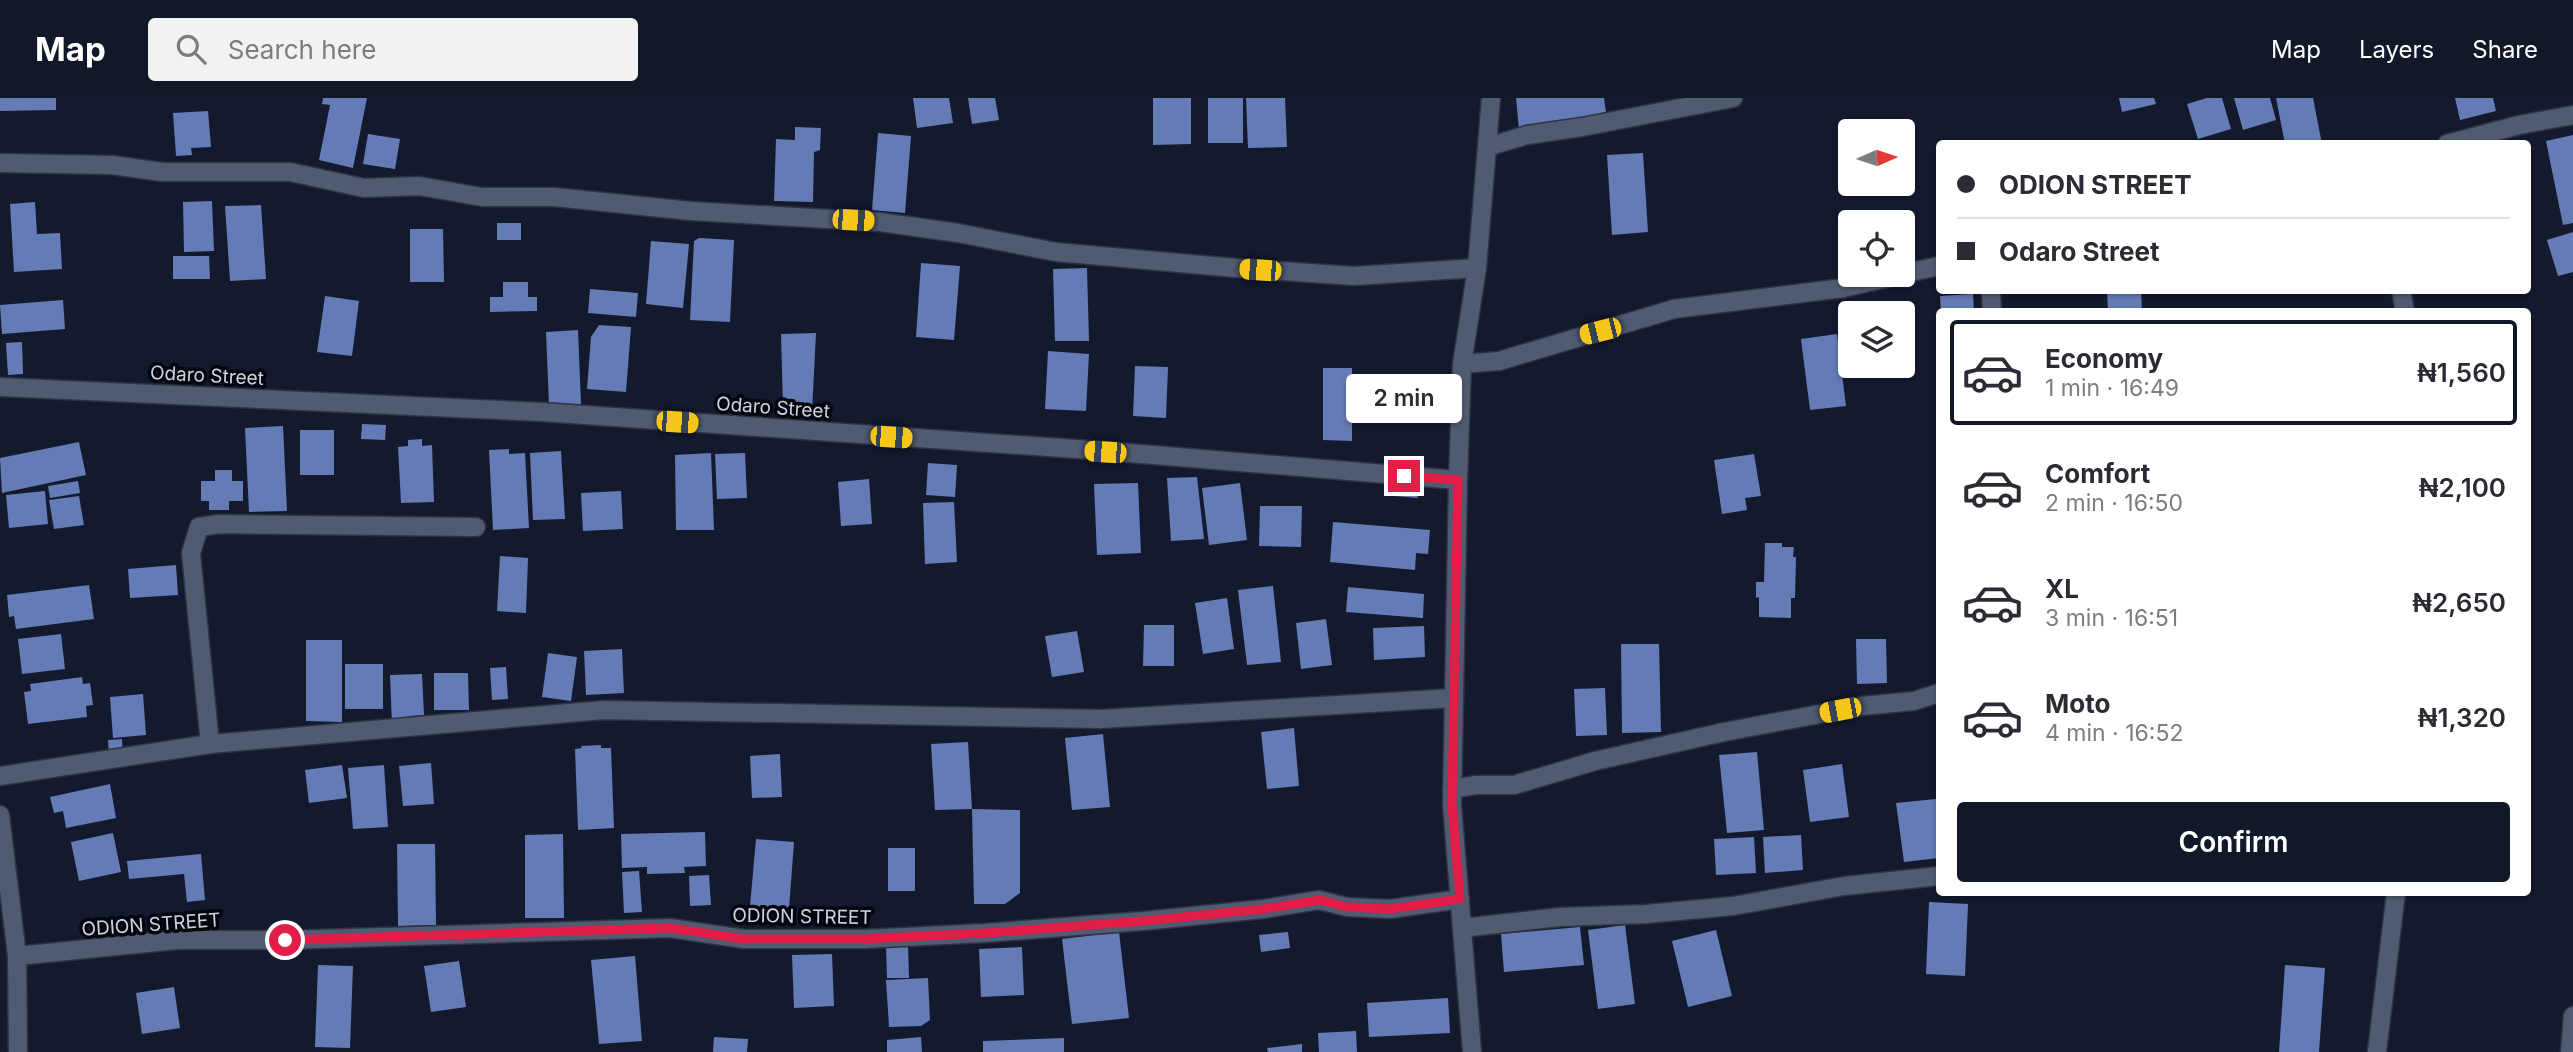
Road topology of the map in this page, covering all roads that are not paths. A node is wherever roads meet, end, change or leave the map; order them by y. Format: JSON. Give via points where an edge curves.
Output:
{"nodes":[{"id":1,"x":1492,"y":98,"type":"edge"},
{"id":2,"x":1734,"y":98,"type":"edge"},
{"id":3,"x":2573,"y":115,"type":"edge"},
{"id":4,"x":2462,"y":140,"type":"edge"},
{"id":5,"x":1487,"y":147,"type":"junction"},
{"id":6,"x":0,"y":163,"type":"edge"},
{"id":7,"x":1936,"y":267,"type":"edge"},
{"id":8,"x":1476,"y":268,"type":"junction"},
{"id":9,"x":1915,"y":271,"type":"edge"},
{"id":10,"x":1847,"y":287,"type":"edge"},
{"id":11,"x":1462,"y":364,"type":"junction"},
{"id":12,"x":0,"y":387,"type":"edge"},
{"id":13,"x":1458,"y":480,"type":"junction"},
{"id":14,"x":476,"y":527,"type":"dead end"},
{"id":15,"x":1936,"y":694,"type":"edge"},
{"id":16,"x":1454,"y":698,"type":"junction"},
{"id":17,"x":210,"y":744,"type":"junction"},
{"id":18,"x":0,"y":776,"type":"edge"},
{"id":19,"x":1452,"y":789,"type":"junction"},
{"id":20,"x":0,"y":822,"type":"edge"},
{"id":21,"x":1936,"y":876,"type":"edge"},
{"id":22,"x":2396,"y":896,"type":"edge"},
{"id":23,"x":1460,"y":899,"type":"junction"},
{"id":24,"x":1462,"y":929,"type":"junction"},
{"id":25,"x":17,"y":956,"type":"junction"},
{"id":26,"x":2573,"y":1016,"type":"edge"},
{"id":27,"x":18,"y":1052,"type":"edge"},
{"id":28,"x":1472,"y":1052,"type":"edge"},
{"id":29,"x":2377,"y":1052,"type":"edge"},
{"id":30,"x":2570,"y":1052,"type":"edge"}],
"edges":[{"from":1,"to":5,"type":"street"},
{"from":2,"to":5,"type":"street","via":[[1527,135]]},
{"from":3,"to":4,"type":"street"},
{"from":5,"to":8,"type":"street"},
{"from":6,"to":8,"type":"street","via":[[112,164],[162,172],[290,172],[364,188],[419,186],[482,197],[554,197],[880,222],[1056,252],[1314,274]]},
{"from":7,"to":9,"type":"street"},
{"from":8,"to":11,"type":"street"},
{"from":10,"to":11,"type":"street","via":[[1674,309],[1499,361]]},
{"from":11,"to":13,"type":"street"},
{"from":12,"to":13,"type":"street","name":"Odaro Street","via":[[570,414]]},
{"from":13,"to":16,"type":"street"},
{"from":14,"to":17,"type":"street","via":[[199,527],[191,552]]},
{"from":15,"to":19,"type":"street","via":[[1724,732],[1514,785]]},
{"from":16,"to":17,"type":"street","via":[[1101,719],[604,710]]},
{"from":16,"to":19,"type":"street"},
{"from":17,"to":18,"type":"street"},
{"from":19,"to":23,"type":"street"},
{"from":20,"to":25,"type":"street"},
{"from":21,"to":24,"type":"street","via":[[1844,886],[1733,906],[1560,917]]},
{"from":22,"to":29,"type":"street"},
{"from":23,"to":24,"type":"street"},
{"from":23,"to":25,"type":"street","name":"ODION STREET","via":[[1390,909],[1320,900],[1143,921],[877,938],[744,939],[670,928],[177,940]]},
{"from":24,"to":28,"type":"street"},
{"from":25,"to":27,"type":"street"},
{"from":26,"to":30,"type":"street"}]}
